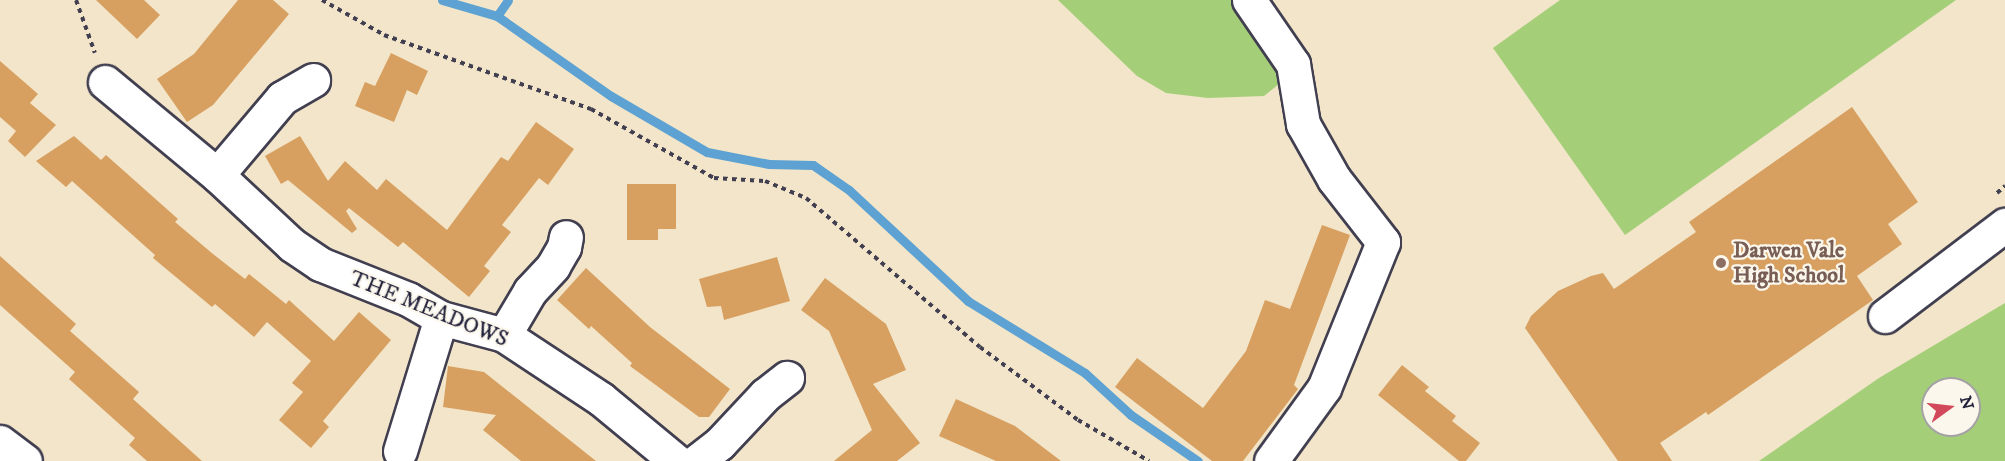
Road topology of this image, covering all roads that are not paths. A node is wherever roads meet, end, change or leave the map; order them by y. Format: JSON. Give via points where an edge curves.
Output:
{"nodes":[{"id":1,"x":1249,"y":0,"type":"edge"},
{"id":2,"x":313,"y":80,"type":"dead end"},
{"id":3,"x":105,"y":82,"type":"road end"},
{"id":4,"x":217,"y":175,"type":"junction"},
{"id":5,"x":2005,"y":225,"type":"edge"},
{"id":6,"x":566,"y":237,"type":"dead end"},
{"id":7,"x":1886,"y":316,"type":"dead end"},
{"id":8,"x":441,"y":318,"type":"junction"},
{"id":9,"x":504,"y":335,"type":"junction"},
{"id":10,"x":787,"y":378,"type":"dead end"},
{"id":11,"x":0,"y":442,"type":"edge"},
{"id":12,"x":400,"y":451,"type":"dead end"},
{"id":13,"x":26,"y":461,"type":"edge"},
{"id":14,"x":676,"y":461,"type":"edge"},
{"id":15,"x":697,"y":461,"type":"edge"},
{"id":16,"x":1271,"y":461,"type":"edge"}],
"edges":[{"from":1,"to":16,"type":"street","via":[[1293,64],[1303,124],[1334,179],[1383,242],[1324,388]]},
{"from":2,"to":4,"type":"street","via":[[282,98]]},
{"from":3,"to":4,"type":"street","name":"THE MEADOWS"},
{"from":4,"to":8,"type":"street","name":"THE MEADOWS","via":[[292,246],[320,264],[408,299]]},
{"from":5,"to":7,"type":"street"},
{"from":6,"to":9,"type":"street","via":[[553,266],[530,291]]},
{"from":8,"to":9,"type":"street","name":"THE MEADOWS"},
{"from":8,"to":12,"type":"street"},
{"from":9,"to":14,"type":"street","name":"THE MEADOWS","via":[[600,399]]},
{"from":10,"to":15,"type":"street"},
{"from":11,"to":13,"type":"street"}]}
